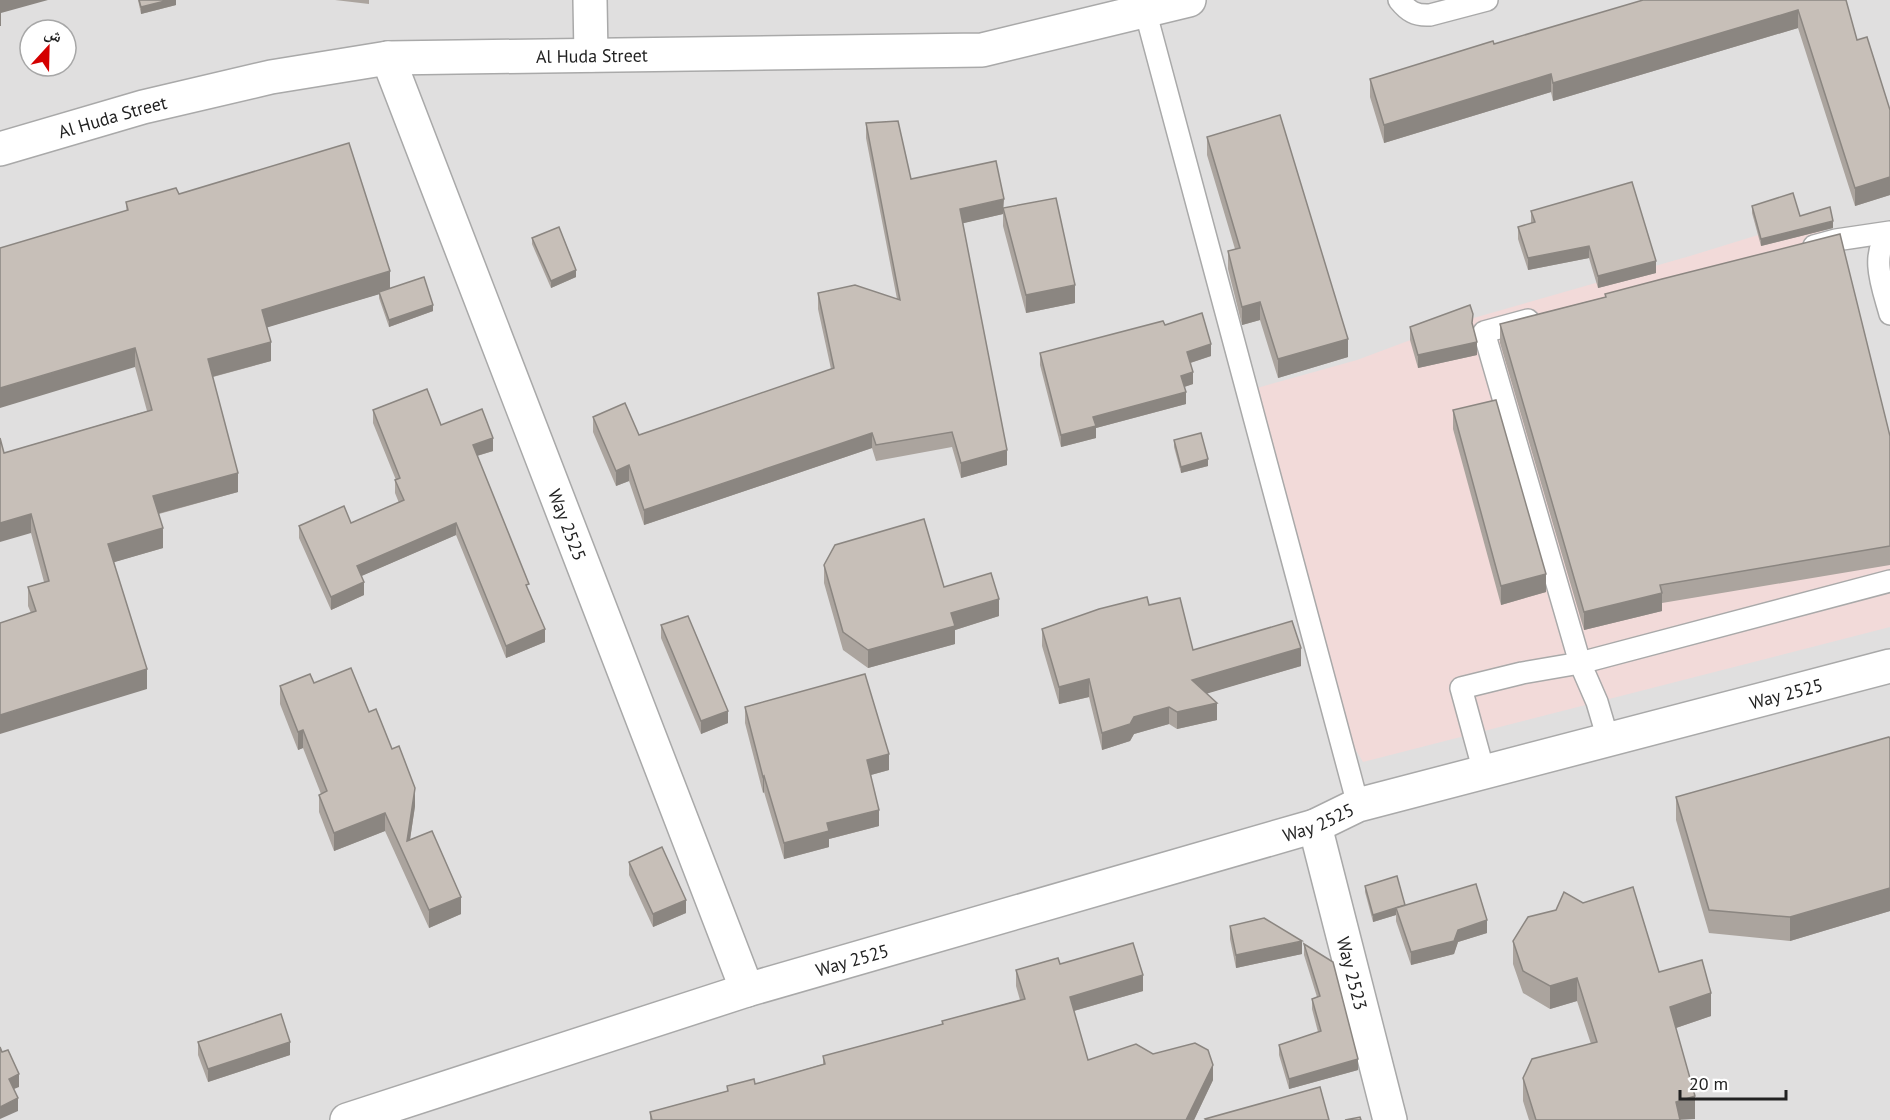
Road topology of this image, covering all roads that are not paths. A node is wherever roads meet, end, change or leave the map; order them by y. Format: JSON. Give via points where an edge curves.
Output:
{"nodes":[{"id":1,"x":590,"y":0,"type":"edge"},
{"id":2,"x":1189,"y":0,"type":"edge"},
{"id":3,"x":1399,"y":0,"type":"edge"},
{"id":4,"x":1487,"y":0,"type":"edge"},
{"id":5,"x":1144,"y":5,"type":"edge"},
{"id":6,"x":591,"y":55,"type":"junction"},
{"id":7,"x":388,"y":58,"type":"junction"},
{"id":8,"x":0,"y":149,"type":"edge"},
{"id":9,"x":1890,"y":233,"type":"edge"},
{"id":10,"x":1792,"y":251,"type":"edge"},
{"id":11,"x":1550,"y":314,"type":"edge"},
{"id":12,"x":1890,"y":314,"type":"edge"},
{"id":13,"x":1890,"y":581,"type":"edge"},
{"id":14,"x":1580,"y":663,"type":"junction"},
{"id":15,"x":1890,"y":666,"type":"edge"},
{"id":16,"x":1608,"y":739,"type":"junction"},
{"id":17,"x":1484,"y":772,"type":"junction"},
{"id":18,"x":1358,"y":805,"type":"junction"},
{"id":19,"x":1315,"y":826,"type":"junction"},
{"id":20,"x":747,"y":990,"type":"junction"},
{"id":21,"x":347,"y":1120,"type":"edge"},
{"id":22,"x":1390,"y":1120,"type":"edge"}],
"edges":[{"from":1,"to":6,"type":"street"},
{"from":2,"to":5,"type":"street","name":"Al Huda Street"},
{"from":3,"to":4,"type":"lane","via":[[1412,13],[1421,15]]},
{"from":5,"to":6,"type":"street","name":"Al Huda Street","via":[[982,50]]},
{"from":5,"to":18,"type":"lane"},
{"from":6,"to":7,"type":"street","name":"Al Huda Street"},
{"from":7,"to":8,"type":"street","name":"Al Huda Street","via":[[271,77],[143,107]]},
{"from":7,"to":20,"type":"street","name":"Way 2525"},
{"from":9,"to":10,"type":"lane"},
{"from":9,"to":12,"type":"lane","via":[[1879,253]]},
{"from":11,"to":14,"type":"lane","via":[[1484,332]]},
{"from":13,"to":14,"type":"lane"},
{"from":14,"to":16,"type":"lane"},
{"from":14,"to":17,"type":"lane","via":[[1461,688]]},
{"from":15,"to":16,"type":"street","name":"Way 2525"},
{"from":16,"to":17,"type":"street","name":"Way 2525"},
{"from":17,"to":18,"type":"street","name":"Way 2525"},
{"from":18,"to":19,"type":"street","name":"Way 2525"},
{"from":19,"to":20,"type":"street","name":"Way 2525"},
{"from":19,"to":22,"type":"street","name":"Way 2523"},
{"from":20,"to":21,"type":"street","name":"Way 2525"}]}
